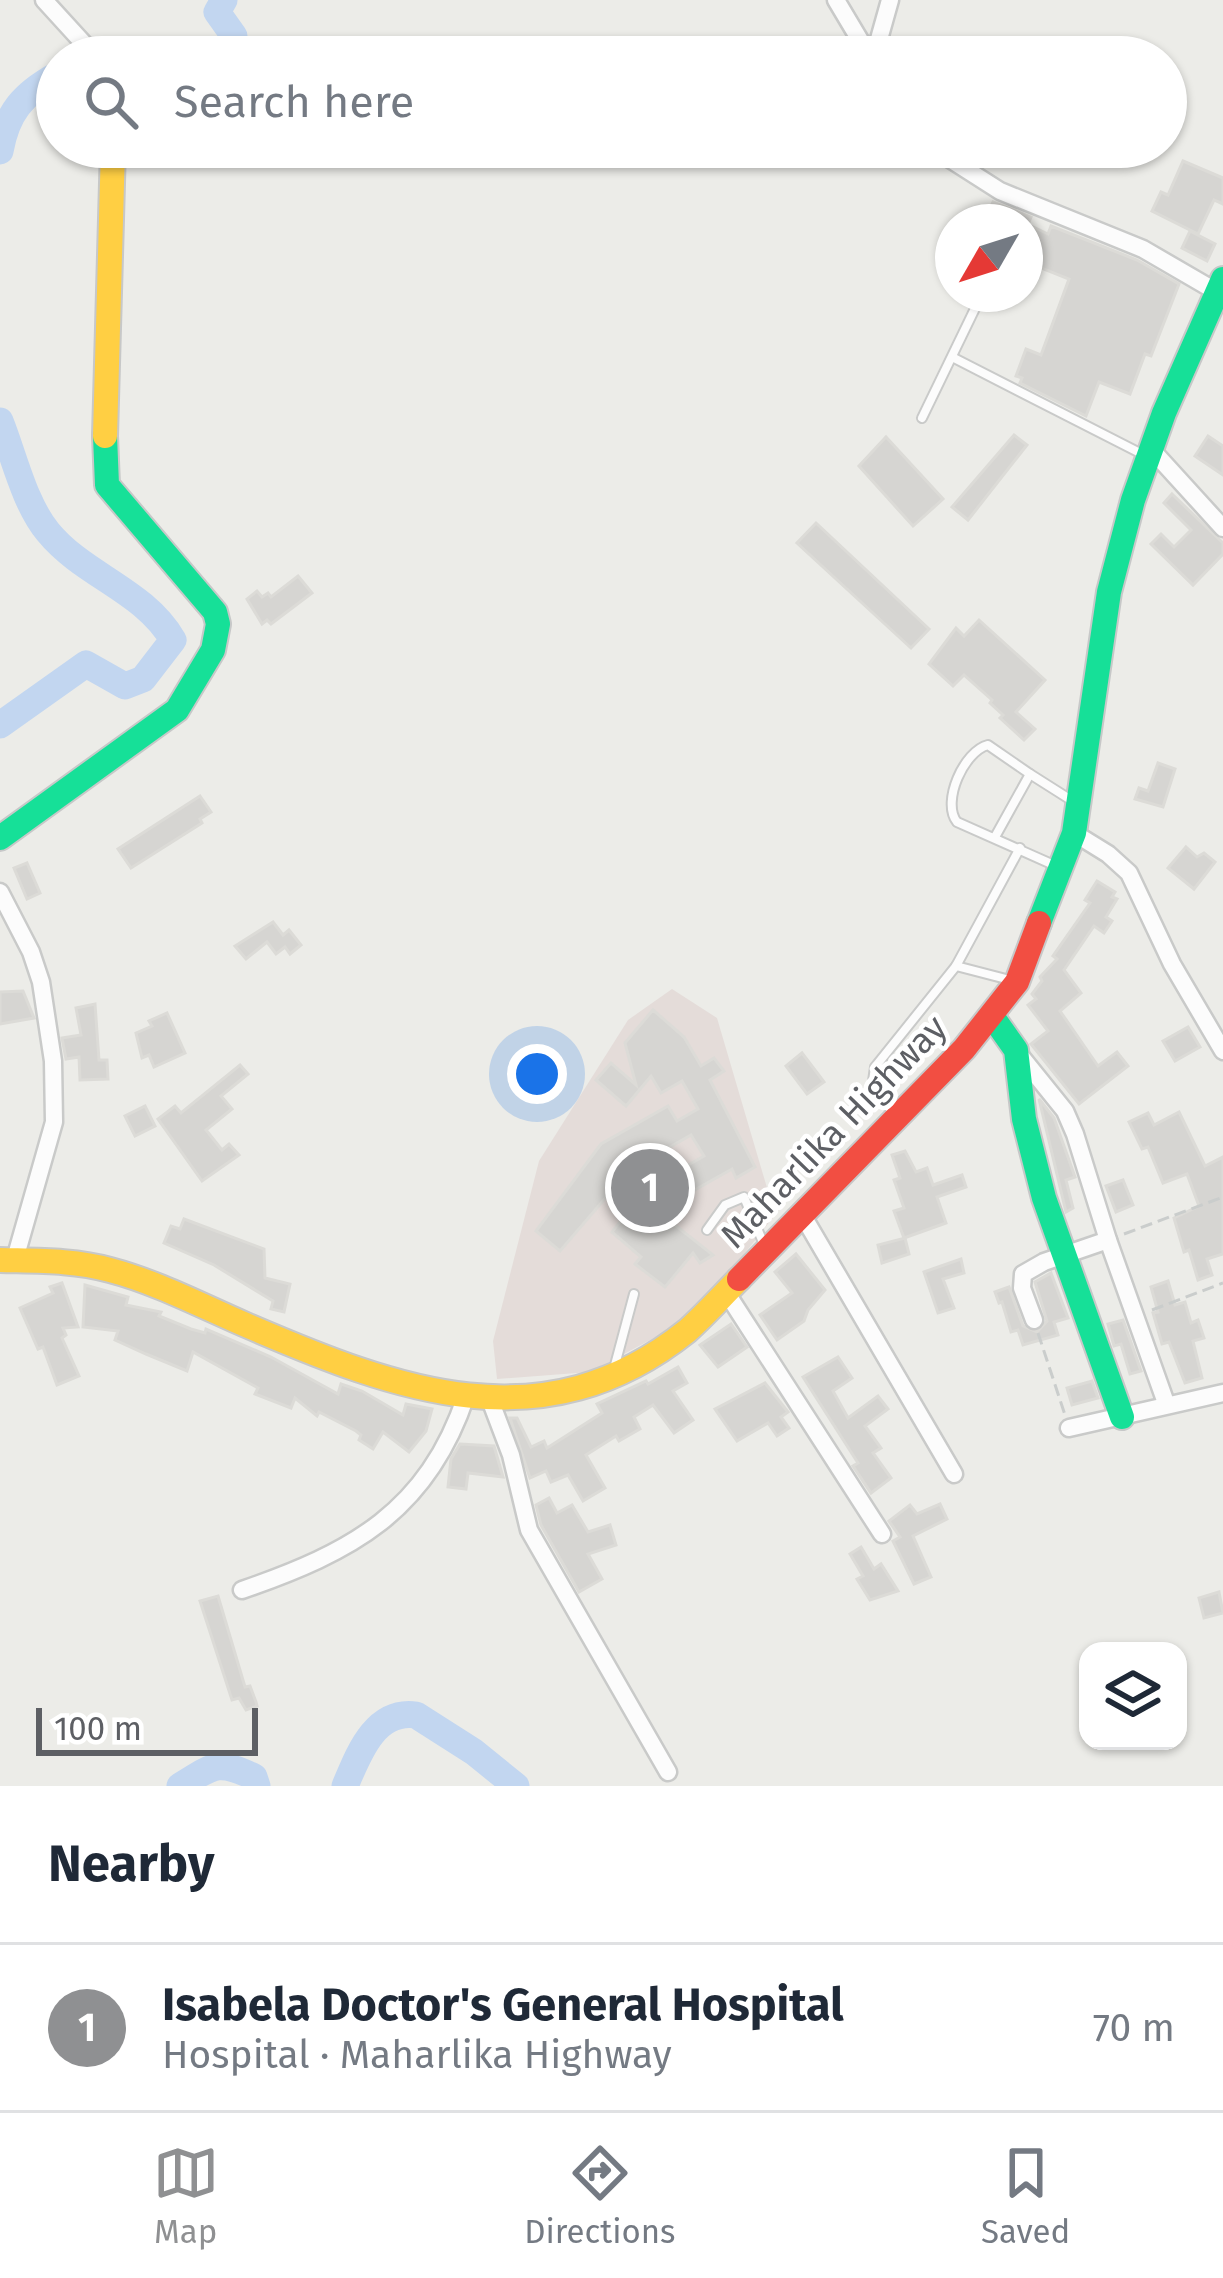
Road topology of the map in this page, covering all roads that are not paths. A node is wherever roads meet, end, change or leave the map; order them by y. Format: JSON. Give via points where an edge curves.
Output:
{"nodes":[{"id":1,"x":44,"y":0,"type":"edge"},
{"id":2,"x":836,"y":0,"type":"edge"},
{"id":3,"x":890,"y":0,"type":"edge"},
{"id":4,"x":77,"y":36,"type":"edge"},
{"id":5,"x":859,"y":36,"type":"edge"},
{"id":6,"x":879,"y":36,"type":"edge"},
{"id":7,"x":111,"y":168,"type":"edge"},
{"id":8,"x":964,"y":168,"type":"edge"},
{"id":9,"x":1220,"y":285,"type":"edge"},
{"id":10,"x":974,"y":312,"type":"edge"},
{"id":11,"x":954,"y":358,"type":"junction"},
{"id":12,"x":922,"y":418,"type":"dead end"},
{"id":13,"x":1149,"y":452,"type":"junction"},
{"id":14,"x":1223,"y":528,"type":"edge"},
{"id":15,"x":1030,"y":774,"type":"junction"},
{"id":16,"x":1078,"y":804,"type":"junction"},
{"id":17,"x":1074,"y":833,"type":"junction"},
{"id":18,"x":995,"y":837,"type":"junction"},
{"id":19,"x":0,"y":838,"type":"edge"},
{"id":20,"x":1020,"y":848,"type":"junction"},
{"id":21,"x":1062,"y":870,"type":"junction"},
{"id":22,"x":0,"y":892,"type":"edge"},
{"id":23,"x":956,"y":966,"type":"junction"},
{"id":24,"x":1017,"y":982,"type":"junction"},
{"id":25,"x":992,"y":1016,"type":"junction"},
{"id":26,"x":1223,"y":1051,"type":"edge"},
{"id":27,"x":1018,"y":1054,"type":"junction"},
{"id":28,"x":898,"y":1117,"type":"junction"},
{"id":29,"x":803,"y":1216,"type":"junction"},
{"id":30,"x":707,"y":1230,"type":"dead end"},
{"id":31,"x":1108,"y":1240,"type":"junction"},
{"id":32,"x":766,"y":1253,"type":"junction"},
{"id":33,"x":1065,"y":1256,"type":"junction"},
{"id":34,"x":7,"y":1260,"type":"edge"},
{"id":35,"x":726,"y":1292,"type":"junction"},
{"id":36,"x":634,"y":1294,"type":"dead end"},
{"id":37,"x":1034,"y":1320,"type":"road end"},
{"id":38,"x":612,"y":1378,"type":"junction"},
{"id":39,"x":1219,"y":1394,"type":"edge"},
{"id":40,"x":478,"y":1396,"type":"junction"},
{"id":41,"x":1166,"y":1403,"type":"junction"},
{"id":42,"x":1223,"y":1416,"type":"edge"},
{"id":43,"x":1122,"y":1417,"type":"junction"},
{"id":44,"x":1070,"y":1428,"type":"road end"},
{"id":45,"x":953,"y":1474,"type":"dead end"},
{"id":46,"x":882,"y":1534,"type":"dead end"},
{"id":47,"x":242,"y":1590,"type":"dead end"},
{"id":48,"x":668,"y":1772,"type":"dead end"}],
"edges":[{"from":1,"to":4,"type":"street"},
{"from":2,"to":5,"type":"street"},
{"from":3,"to":6,"type":"street"},
{"from":7,"to":19,"type":"main road","via":[[107,485],[215,611],[219,630],[177,710]]},
{"from":8,"to":9,"type":"street","via":[[1000,191]]},
{"from":9,"to":13,"type":"main road","name":"Maharlika Highway"},
{"from":10,"to":11,"type":"lane"},
{"from":11,"to":12,"type":"lane"},
{"from":11,"to":13,"type":"lane"},
{"from":13,"to":14,"type":"street"},
{"from":13,"to":16,"type":"main road","name":"Maharlika Highway","via":[[1109,592]]},
{"from":15,"to":16,"type":"lane"},
{"from":15,"to":18,"type":"lane"},
{"from":15,"to":18,"type":"lane","via":[[988,746],[973,752],[949,812]]},
{"from":16,"to":17,"type":"main road","name":"Maharlika Highway"},
{"from":17,"to":21,"type":"main road","name":"Maharlika Highway"},
{"from":17,"to":26,"type":"street","via":[[1129,873]]},
{"from":18,"to":20,"type":"lane"},
{"from":20,"to":21,"type":"lane"},
{"from":20,"to":23,"type":"lane"},
{"from":21,"to":24,"type":"main road","name":"Maharlika Highway"},
{"from":22,"to":34,"type":"street","via":[[41,982],[53,1061],[54,1122]]},
{"from":23,"to":24,"type":"lane"},
{"from":23,"to":28,"type":"lane","via":[[874,1067],[872,1088]]},
{"from":24,"to":25,"type":"main road","name":"Maharlika Highway"},
{"from":25,"to":27,"type":"main road"},
{"from":25,"to":28,"type":"main road","name":"Maharlika Highway"},
{"from":27,"to":31,"type":"street","via":[[1065,1111]]},
{"from":27,"to":33,"type":"main road","via":[[1023,1110]]},
{"from":28,"to":29,"type":"main road","name":"Maharlika Highway"},
{"from":29,"to":32,"type":"main road","name":"Maharlika Highway"},
{"from":29,"to":45,"type":"street"},
{"from":30,"to":32,"type":"lane","via":[[725,1205],[744,1197]]},
{"from":31,"to":33,"type":"street"},
{"from":31,"to":41,"type":"street"},
{"from":32,"to":35,"type":"main road","name":"Maharlika Highway"},
{"from":33,"to":37,"type":"street","via":[[1023,1274]]},
{"from":33,"to":43,"type":"main road"},
{"from":34,"to":40,"type":"main road","name":"Maharlika Highway","via":[[111,1270],[381,1379]]},
{"from":35,"to":38,"type":"main road","name":"Maharlika Highway","via":[[690,1328]]},
{"from":35,"to":46,"type":"street"},
{"from":36,"to":38,"type":"lane"},
{"from":38,"to":40,"type":"main road","name":"Maharlika Highway","via":[[562,1393]]},
{"from":39,"to":41,"type":"street"},
{"from":39,"to":42,"type":"street"},
{"from":40,"to":47,"type":"street","via":[[423,1483],[388,1520],[311,1566]]},
{"from":40,"to":48,"type":"street","via":[[512,1455],[529,1530]]},
{"from":41,"to":43,"type":"street"},
{"from":43,"to":44,"type":"street"}]}
